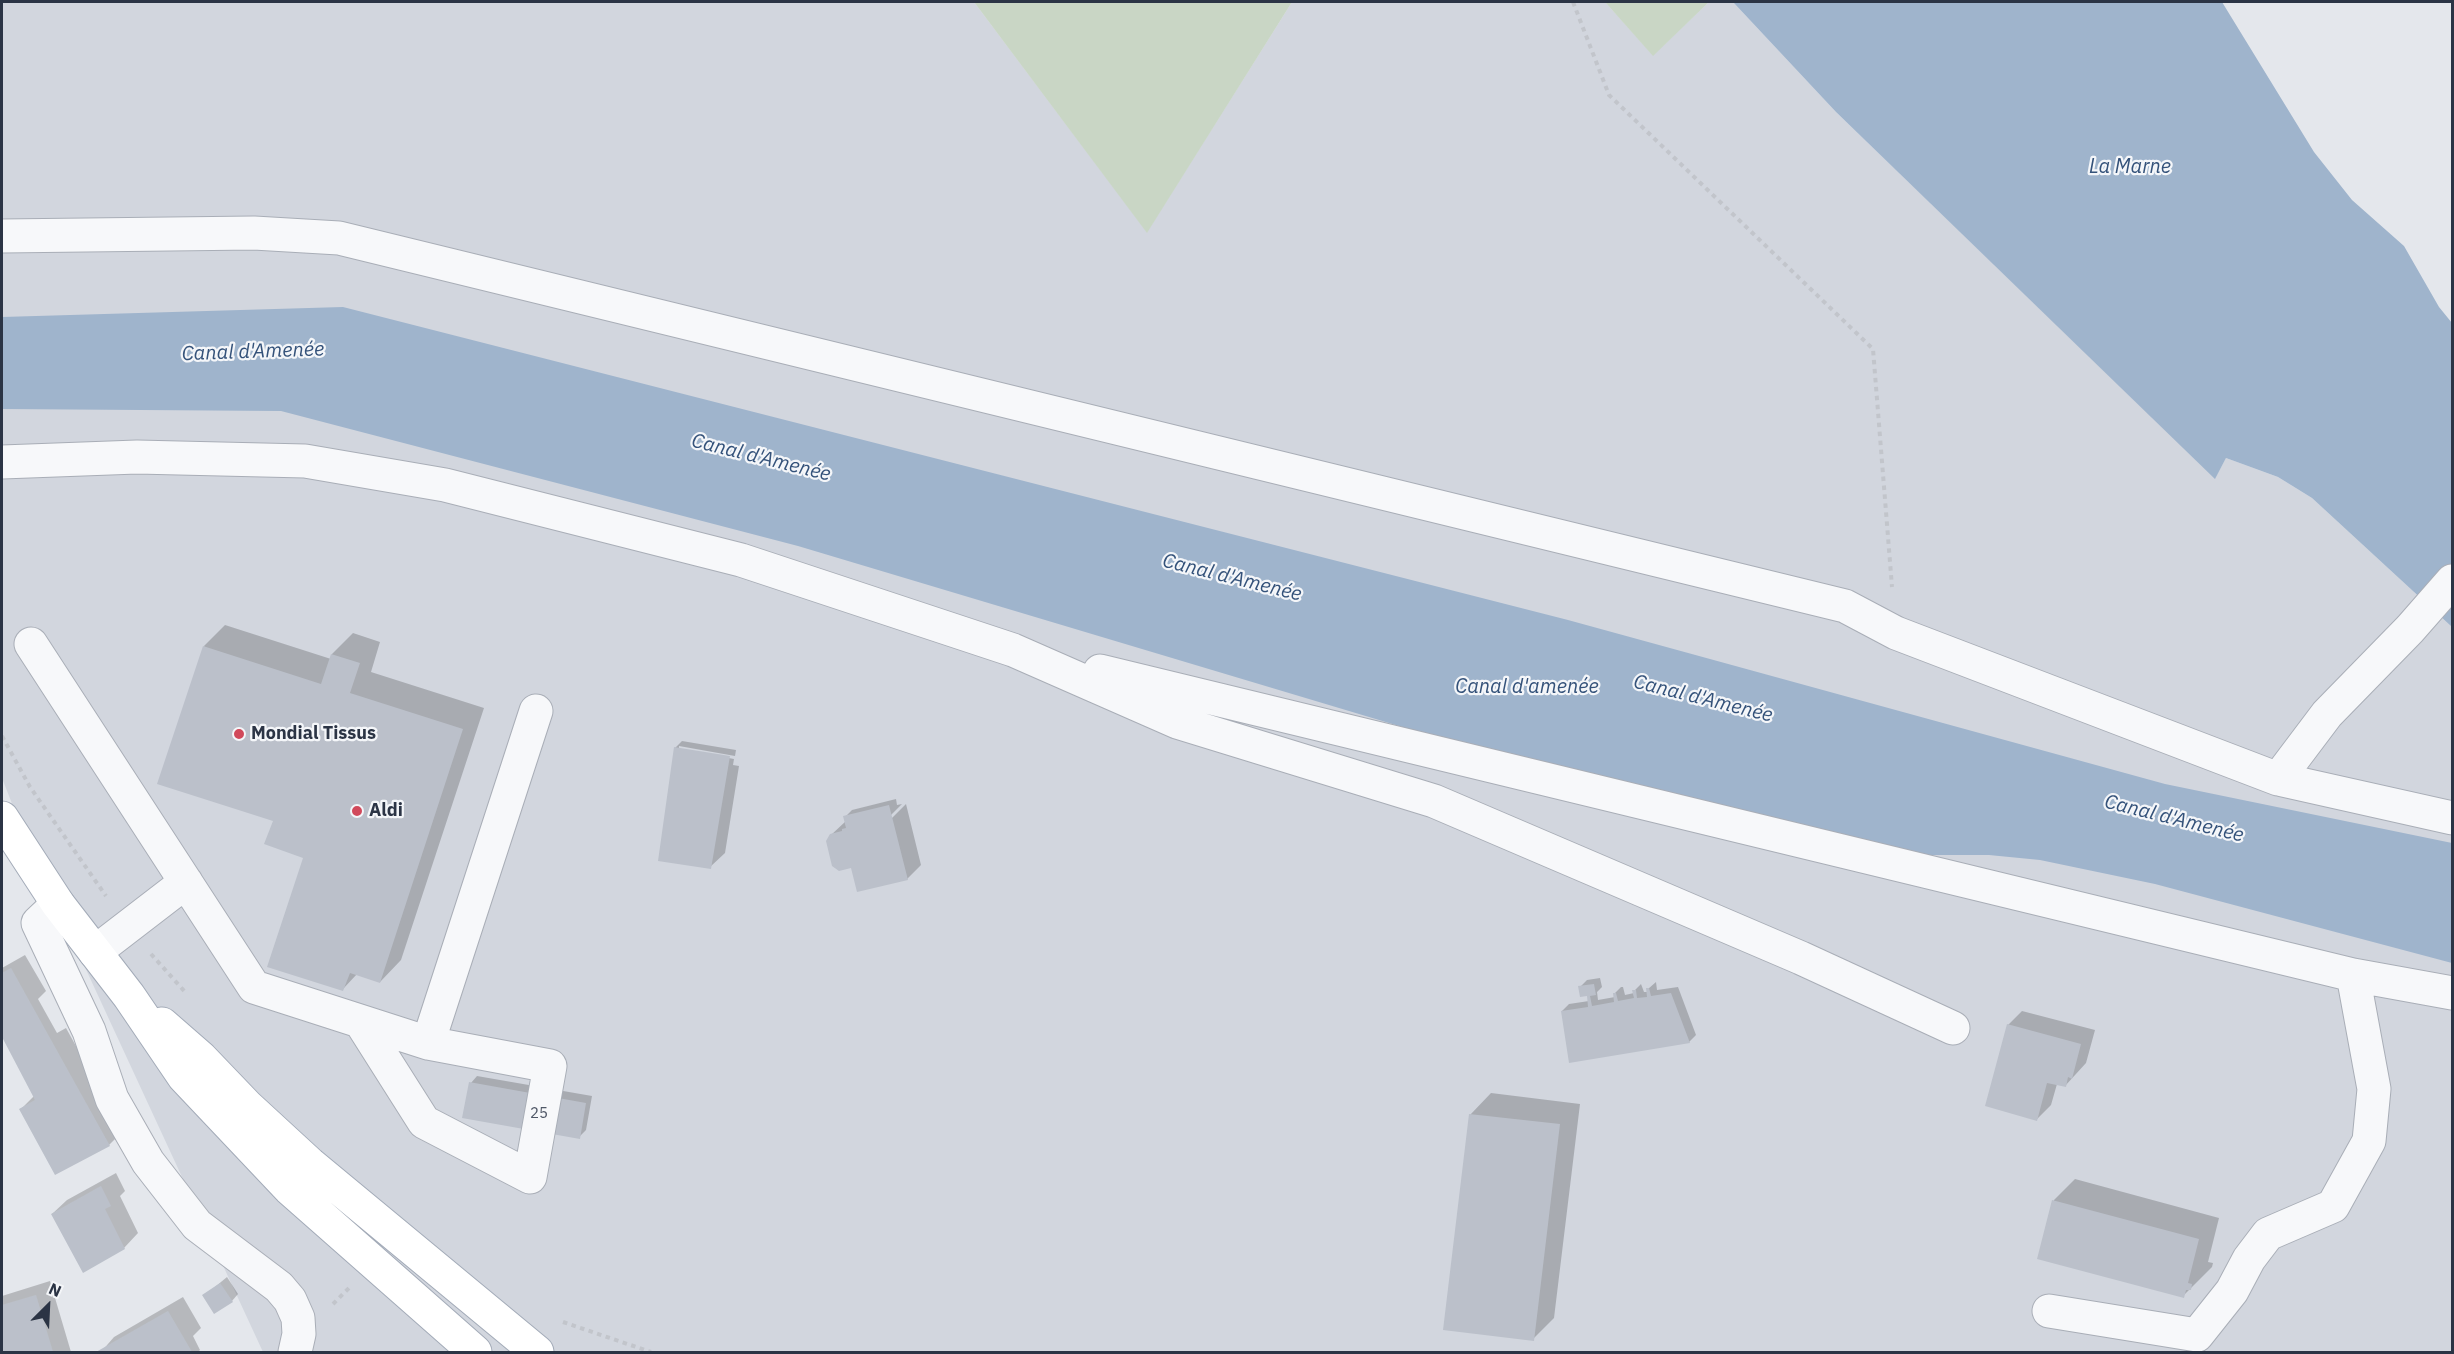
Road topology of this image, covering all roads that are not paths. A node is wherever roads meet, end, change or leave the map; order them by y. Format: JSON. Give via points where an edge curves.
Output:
{"nodes":[{"id":1,"x":2,"y":237,"type":"edge"},
{"id":2,"x":2,"y":462,"type":"edge"},
{"id":3,"x":2452,"y":581,"type":"edge"},
{"id":4,"x":31,"y":644,"type":"dead end"},
{"id":5,"x":1013,"y":650,"type":"junction"},
{"id":6,"x":536,"y":711,"type":"dead end"},
{"id":7,"x":2278,"y":779,"type":"junction"},
{"id":8,"x":2,"y":818,"type":"edge"},
{"id":9,"x":2452,"y":818,"type":"edge"},
{"id":10,"x":186,"y":882,"type":"junction"},
{"id":11,"x":58,"y":904,"type":"junction"},
{"id":12,"x":95,"y":952,"type":"junction"},
{"id":13,"x":2353,"y":975,"type":"junction"},
{"id":14,"x":2452,"y":993,"type":"edge"},
{"id":15,"x":129,"y":996,"type":"junction"},
{"id":16,"x":360,"y":1022,"type":"junction"},
{"id":17,"x":1953,"y":1028,"type":"dead end"},
{"id":18,"x":428,"y":1043,"type":"junction"},
{"id":19,"x":2049,"y":1311,"type":"dead end"},
{"id":20,"x":295,"y":1353,"type":"edge"},
{"id":21,"x":476,"y":1353,"type":"edge"},
{"id":22,"x":537,"y":1353,"type":"edge"}],
"edges":[{"from":1,"to":7,"type":"lane","via":[[254,233],[339,238],[1845,606],[1896,633]]},
{"from":2,"to":5,"type":"lane","via":[[137,457],[305,461],[445,485],[741,560]]},
{"from":3,"to":7,"type":"lane","via":[[2327,714]]},
{"from":4,"to":10,"type":"lane"},
{"from":5,"to":13,"type":"lane"},
{"from":5,"to":17,"type":"lane","via":[[1177,722],[1434,801],[1802,958]]},
{"from":6,"to":18,"type":"lane"},
{"from":7,"to":9,"type":"lane"},
{"from":8,"to":11,"type":"main road"},
{"from":10,"to":12,"type":"lane"},
{"from":10,"to":16,"type":"lane","via":[[254,987]]},
{"from":11,"to":12,"type":"main road"},
{"from":11,"to":20,"type":"lane","via":[[38,923],[89,1031],[112,1099],[148,1162],[197,1225],[279,1287],[290,1300],[298,1318]]},
{"from":12,"to":15,"type":"main road"},
{"from":13,"to":14,"type":"lane"},
{"from":13,"to":19,"type":"lane","via":[[2374,1089],[2369,1141],[2333,1206],[2268,1234],[2232,1291],[2197,1335]]},
{"from":15,"to":21,"type":"main road","via":[[184,1077],[228,1126],[289,1188]]},
{"from":15,"to":22,"type":"main road","via":[[201,1058],[310,1164]]},
{"from":16,"to":18,"type":"lane"},
{"from":16,"to":18,"type":"lane","via":[[424,1122],[530,1177],[550,1066]]}]}
